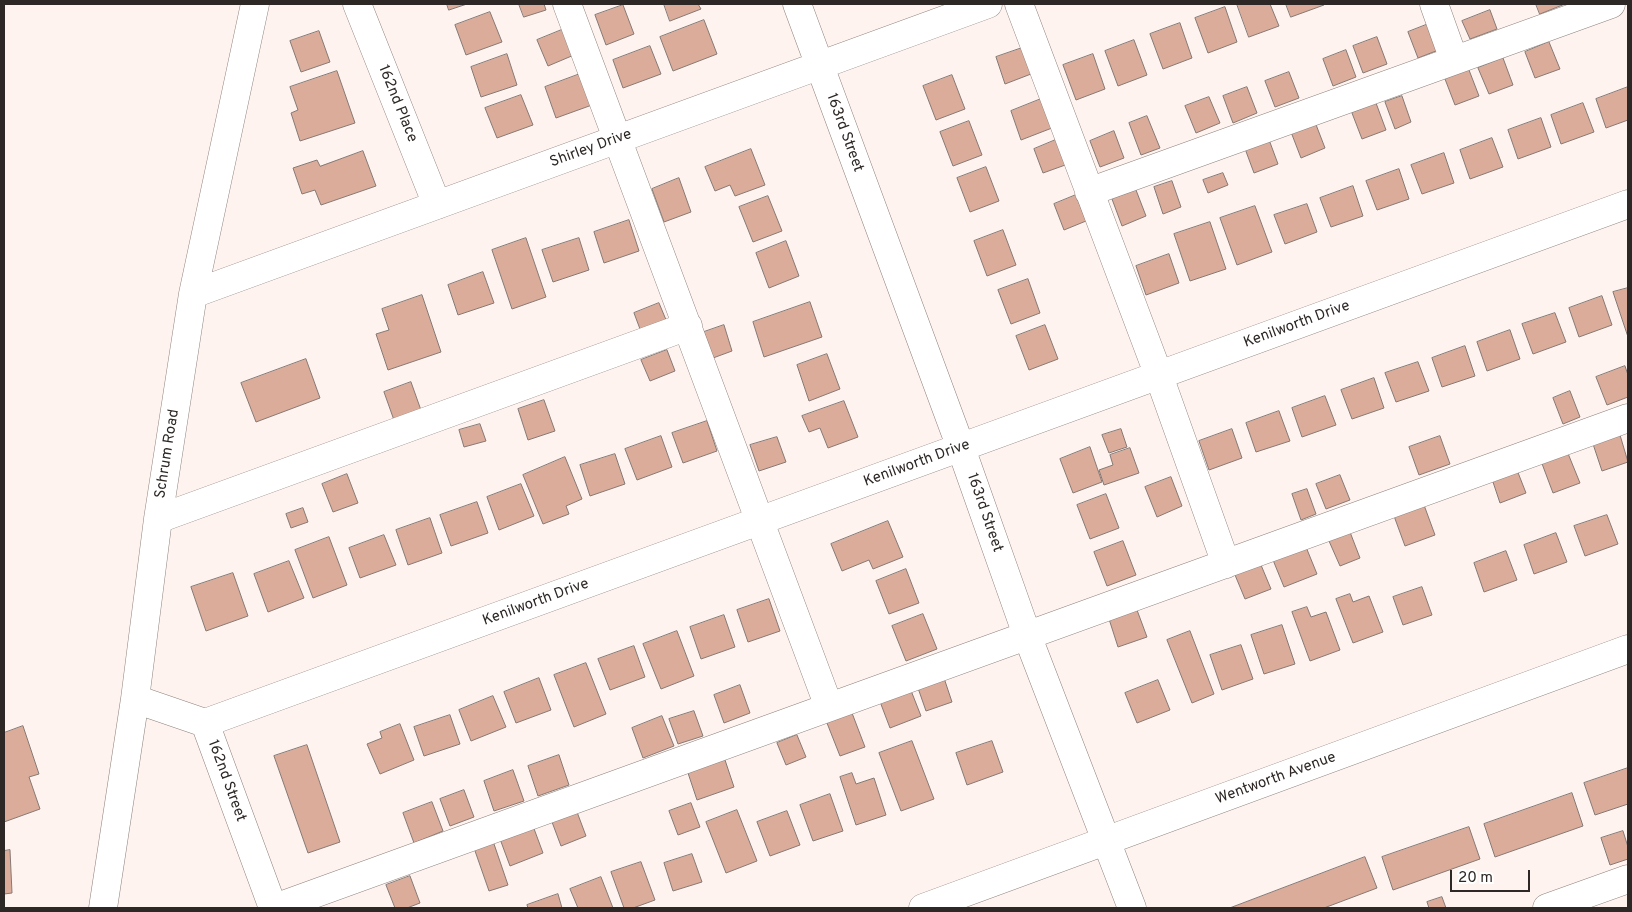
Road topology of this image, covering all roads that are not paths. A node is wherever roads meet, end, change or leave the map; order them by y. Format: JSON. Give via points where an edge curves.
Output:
{"nodes":[{"id":1,"x":254,"y":4,"type":"edge"},
{"id":2,"x":357,"y":4,"type":"edge"},
{"id":3,"x":567,"y":4,"type":"edge"},
{"id":4,"x":797,"y":4,"type":"edge"},
{"id":5,"x":988,"y":4,"type":"edge"},
{"id":6,"x":1019,"y":4,"type":"edge"},
{"id":7,"x":1434,"y":4,"type":"edge"},
{"id":8,"x":1611,"y":4,"type":"edge"},
{"id":9,"x":1454,"y":60,"type":"junction"},
{"id":10,"x":819,"y":65,"type":"junction"},
{"id":11,"x":618,"y":138,"type":"junction"},
{"id":12,"x":1090,"y":192,"type":"junction"},
{"id":13,"x":1628,"y":204,"type":"edge"},
{"id":14,"x":437,"y":205,"type":"junction"},
{"id":15,"x":193,"y":294,"type":"junction"},
{"id":16,"x":688,"y":326,"type":"junction"},
{"id":17,"x":1159,"y":376,"type":"junction"},
{"id":18,"x":1628,"y":418,"type":"edge"},
{"id":19,"x":961,"y":448,"type":"junction"},
{"id":20,"x":158,"y":519,"type":"junction"},
{"id":21,"x":760,"y":522,"type":"junction"},
{"id":22,"x":1226,"y":564,"type":"junction"},
{"id":23,"x":1027,"y":635,"type":"junction"},
{"id":24,"x":1628,"y":649,"type":"edge"},
{"id":25,"x":135,"y":699,"type":"junction"},
{"id":26,"x":829,"y":707,"type":"junction"},
{"id":27,"x":205,"y":723,"type":"junction"},
{"id":28,"x":1106,"y":841,"type":"junction"},
{"id":29,"x":1628,"y":879,"type":"edge"},
{"id":30,"x":103,"y":908,"type":"edge"},
{"id":31,"x":274,"y":908,"type":"edge"},
{"id":32,"x":924,"y":908,"type":"edge"},
{"id":33,"x":1132,"y":908,"type":"edge"},
{"id":34,"x":1547,"y":908,"type":"edge"}],
"edges":[{"from":1,"to":15,"type":"street","name":"Schrum Road"},
{"from":2,"to":14,"type":"street","name":"162nd Place"},
{"from":3,"to":11,"type":"street"},
{"from":4,"to":10,"type":"street","name":"163rd Street"},
{"from":5,"to":10,"type":"street","name":"Shirley Drive"},
{"from":6,"to":12,"type":"street"},
{"from":7,"to":9,"type":"street"},
{"from":8,"to":9,"type":"street"},
{"from":9,"to":12,"type":"street"},
{"from":10,"to":11,"type":"street","name":"Shirley Drive"},
{"from":10,"to":19,"type":"street","name":"163rd Street"},
{"from":11,"to":14,"type":"street","name":"Shirley Drive"},
{"from":11,"to":16,"type":"street"},
{"from":12,"to":17,"type":"street"},
{"from":13,"to":17,"type":"street","name":"Kenilworth Drive"},
{"from":14,"to":15,"type":"street","name":"Shirley Drive"},
{"from":15,"to":20,"type":"street","name":"Schrum Road"},
{"from":16,"to":20,"type":"street"},
{"from":16,"to":21,"type":"street"},
{"from":17,"to":19,"type":"street","name":"Kenilworth Drive"},
{"from":17,"to":22,"type":"street"},
{"from":18,"to":22,"type":"street"},
{"from":19,"to":21,"type":"street","name":"Kenilworth Drive"},
{"from":19,"to":23,"type":"street","name":"163rd Street"},
{"from":20,"to":25,"type":"street","name":"Schrum Road"},
{"from":21,"to":26,"type":"street"},
{"from":21,"to":27,"type":"street","name":"Kenilworth Drive"},
{"from":22,"to":23,"type":"street"},
{"from":23,"to":26,"type":"street"},
{"from":23,"to":28,"type":"street","name":"163rd Street"},
{"from":24,"to":28,"type":"street","name":"Wentworth Avenue"},
{"from":25,"to":27,"type":"street","name":"162nd Street"},
{"from":25,"to":30,"type":"street","name":"Schrum Road"},
{"from":26,"to":31,"type":"street"},
{"from":27,"to":31,"type":"street","name":"162nd Street"},
{"from":28,"to":32,"type":"street","name":"Wentworth Avenue"},
{"from":28,"to":33,"type":"street","name":"163rd Street"},
{"from":29,"to":34,"type":"street"}]}
